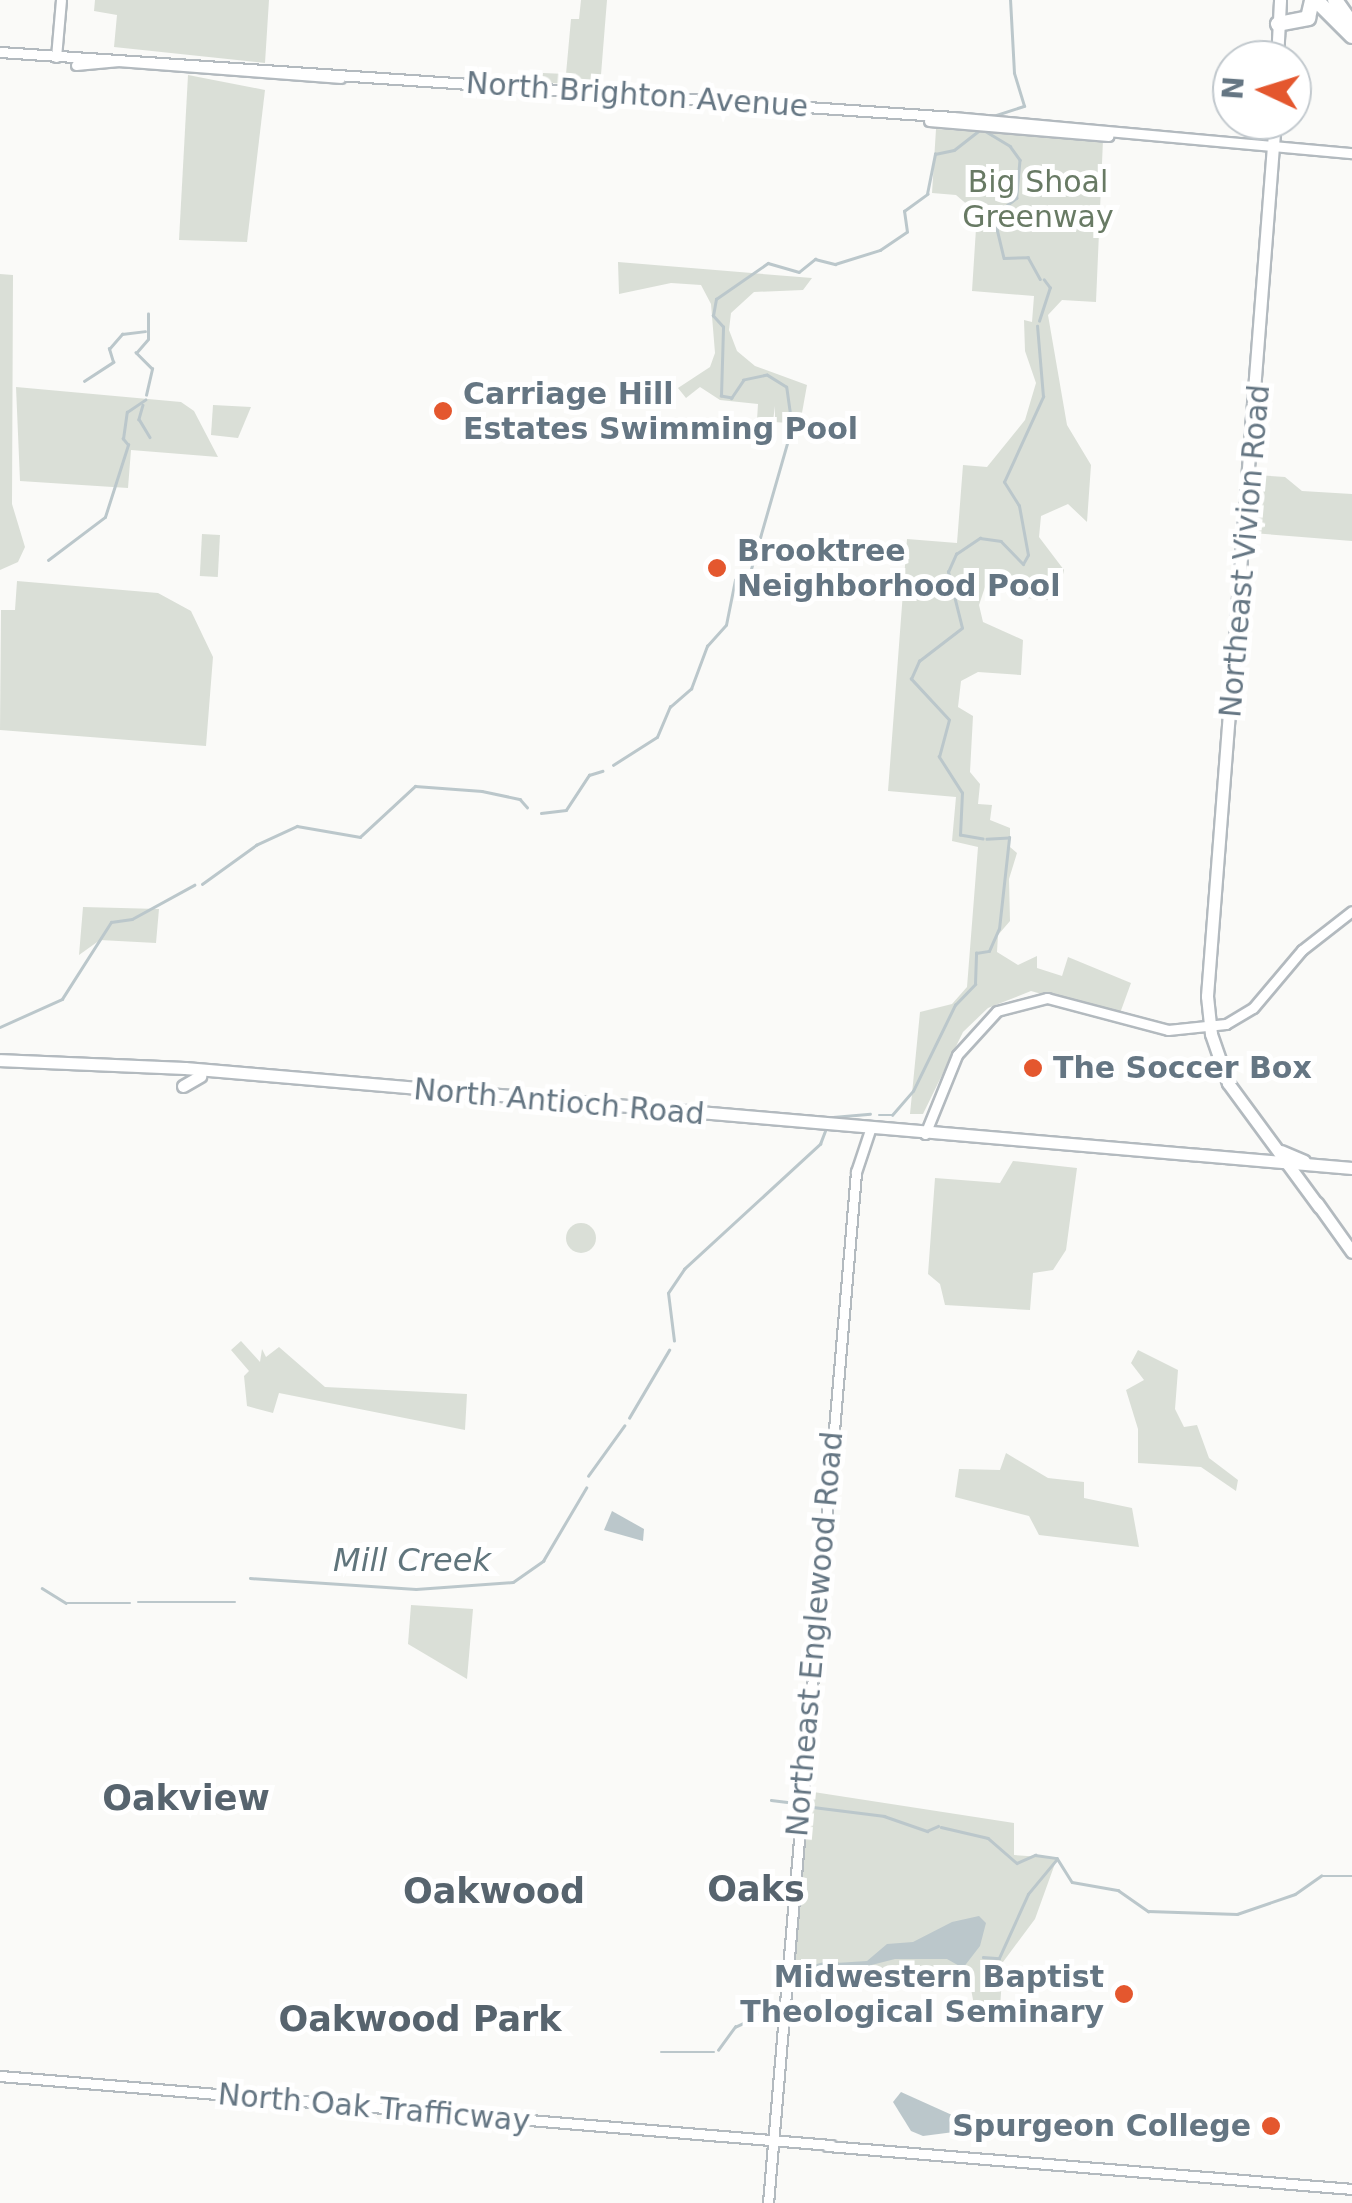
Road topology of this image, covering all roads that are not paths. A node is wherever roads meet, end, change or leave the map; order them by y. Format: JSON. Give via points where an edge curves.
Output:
{"nodes":[{"id":1,"x":62,"y":0,"type":"edge"},
{"id":2,"x":1276,"y":0,"type":"edge"},
{"id":3,"x":1314,"y":0,"type":"edge"},
{"id":4,"x":1335,"y":0,"type":"edge"},
{"id":5,"x":1348,"y":11,"type":"edge"},
{"id":6,"x":1278,"y":24,"type":"junction"},
{"id":7,"x":1352,"y":36,"type":"edge"},
{"id":8,"x":1278,"y":40,"type":"edge"},
{"id":9,"x":0,"y":54,"type":"edge"},
{"id":10,"x":56,"y":57,"type":"junction"},
{"id":11,"x":971,"y":121,"type":"junction"},
{"id":12,"x":1274,"y":140,"type":"edge"},
{"id":13,"x":1274,"y":146,"type":"junction"},
{"id":14,"x":1352,"y":152,"type":"edge"},
{"id":15,"x":1352,"y":911,"type":"edge"},
{"id":16,"x":1212,"y":1025,"type":"junction"},
{"id":17,"x":0,"y":1060,"type":"edge"},
{"id":18,"x":135,"y":1068,"type":"junction"},
{"id":19,"x":228,"y":1075,"type":"junction"},
{"id":20,"x":183,"y":1078,"type":"junction"},
{"id":21,"x":873,"y":1131,"type":"junction"},
{"id":22,"x":925,"y":1131,"type":"junction"},
{"id":23,"x":1267,"y":1140,"type":"junction"},
{"id":24,"x":1258,"y":1159,"type":"junction"},
{"id":25,"x":1286,"y":1162,"type":"junction"},
{"id":26,"x":1309,"y":1164,"type":"junction"},
{"id":27,"x":1352,"y":1168,"type":"edge"},
{"id":28,"x":1309,"y":1190,"type":"junction"},
{"id":29,"x":1319,"y":1207,"type":"junction"},
{"id":30,"x":1352,"y":1252,"type":"edge"},
{"id":31,"x":0,"y":2076,"type":"edge"},
{"id":32,"x":771,"y":2140,"type":"junction"},
{"id":33,"x":1352,"y":2187,"type":"edge"},
{"id":34,"x":768,"y":2203,"type":"edge"}],
"edges":[{"from":1,"to":10,"type":"main road"},
{"from":2,"to":6,"type":"main road"},
{"from":3,"to":6,"type":"highway","via":[[1308,18]]},
{"from":3,"to":7,"type":"highway"},
{"from":4,"to":5,"type":"highway"},
{"from":6,"to":8,"type":"main road"},
{"from":9,"to":10,"type":"main road","name":"North Brighton Avenue"},
{"from":9,"to":11,"type":"main road","name":"North Brighton Avenue"},
{"from":10,"to":11,"type":"main road","name":"North Brighton Avenue","via":[[120,55]]},
{"from":11,"to":13,"type":"main road","name":"North Brighton Avenue"},
{"from":12,"to":13,"type":"main road","name":"Northeast Vivion Road"},
{"from":13,"to":14,"type":"main road","name":"North Brighton Avenue"},
{"from":13,"to":16,"type":"main road","name":"Northeast Vivion Road","via":[[1210,981]]},
{"from":15,"to":16,"type":"main road","via":[[1311,942],[1260,998]]},
{"from":16,"to":22,"type":"main road","via":[[1162,1028],[1060,1000],[1012,1004],[968,1036]]},
{"from":16,"to":23,"type":"main road","name":"Northeast Vivion Road","via":[[1228,1083]]},
{"from":16,"to":25,"type":"main road","name":"Northeast Vivion Road","via":[[1236,1090]]},
{"from":17,"to":18,"type":"main road"},
{"from":18,"to":20,"type":"main road"},
{"from":18,"to":20,"type":"main road"},
{"from":19,"to":20,"type":"main road"},
{"from":19,"to":20,"type":"main road"},
{"from":19,"to":21,"type":"main road","name":"North Antioch Road"},
{"from":21,"to":22,"type":"main road","name":"North Antioch Road"},
{"from":21,"to":32,"type":"main road","name":"Northeast Englewood Road","via":[[856,1172]]},
{"from":22,"to":24,"type":"main road","name":"North Antioch Road"},
{"from":23,"to":24,"type":"main road"},
{"from":23,"to":25,"type":"main road","name":"Northeast Vivion Road"},
{"from":24,"to":25,"type":"main road","name":"North Antioch Road"},
{"from":25,"to":26,"type":"main road"},
{"from":25,"to":28,"type":"main road","name":"Northeast Vivion Road"},
{"from":25,"to":29,"type":"main road","name":"Northeast Vivion Road"},
{"from":26,"to":27,"type":"main road"},
{"from":26,"to":28,"type":"main road"},
{"from":28,"to":29,"type":"main road","name":"Northeast Vivion Road"},
{"from":29,"to":30,"type":"main road","name":"Northeast Vivion Road"},
{"from":31,"to":32,"type":"main road","name":"North Oak Trafficway"},
{"from":32,"to":33,"type":"main road","name":"North Oak Trafficway"},
{"from":32,"to":34,"type":"main road","name":"Northeast Englewood Road"}]}
